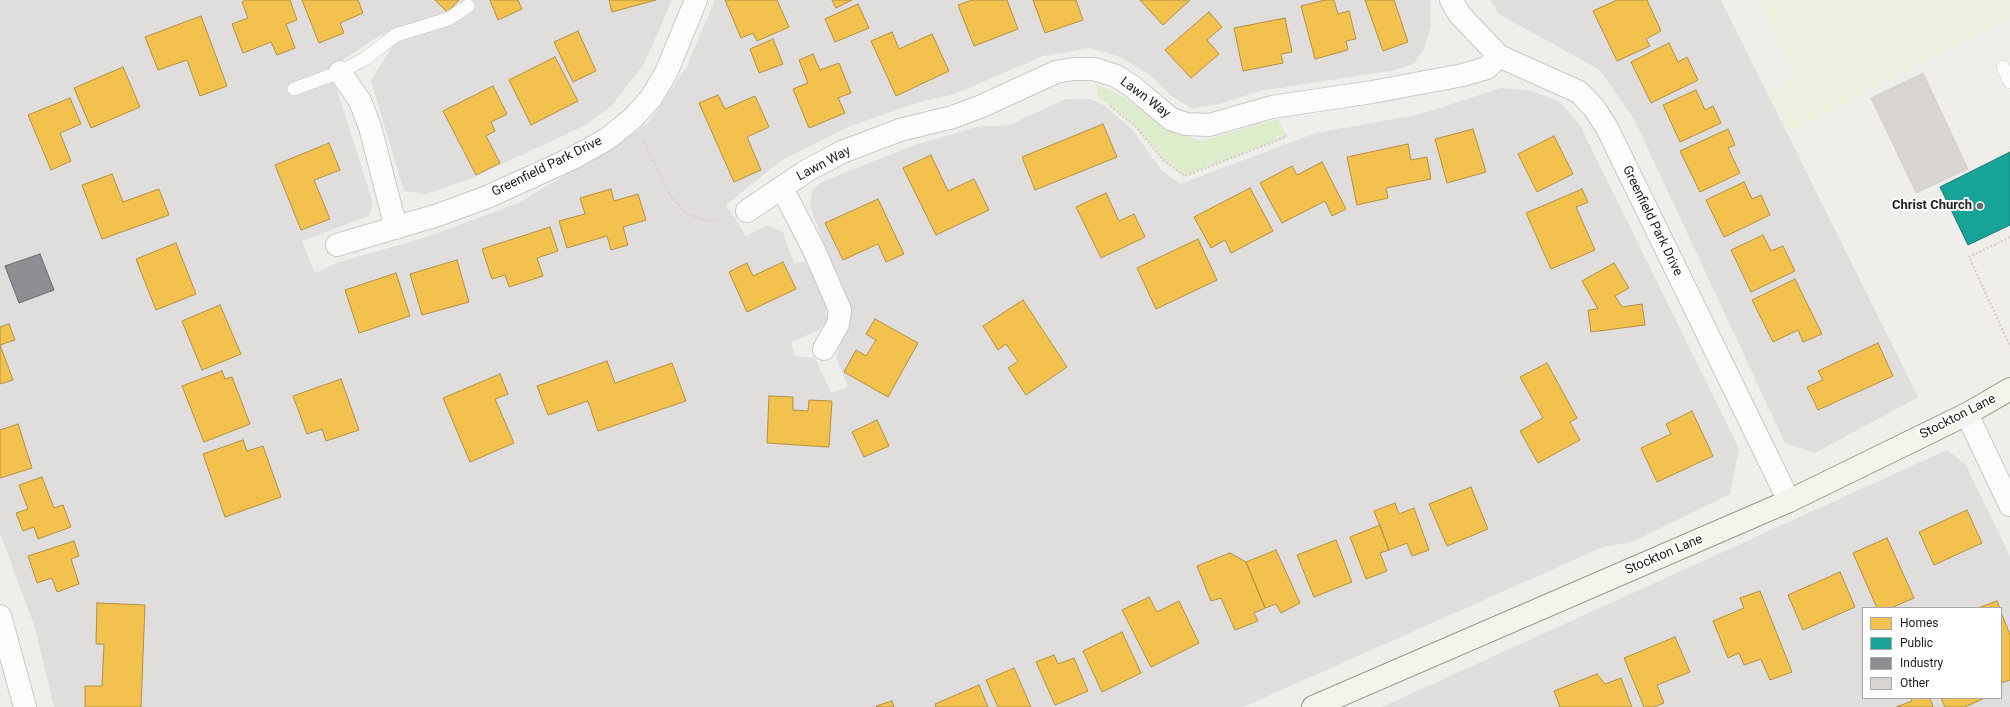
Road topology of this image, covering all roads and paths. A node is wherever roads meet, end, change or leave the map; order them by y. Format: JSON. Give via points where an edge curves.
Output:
{"nodes":[{"id":1,"x":696,"y":0,"type":"edge"},
{"id":2,"x":1451,"y":0,"type":"edge"},
{"id":3,"x":468,"y":6,"type":"dead end"},
{"id":4,"x":1499,"y":56,"type":"junction"},
{"id":5,"x":2003,"y":67,"type":"dead end"},
{"id":6,"x":340,"y":72,"type":"junction"},
{"id":7,"x":2010,"y":82,"type":"edge"},
{"id":8,"x":294,"y":89,"type":"dead end"},
{"id":9,"x":633,"y":118,"type":"junction"},
{"id":10,"x":782,"y":188,"type":"junction"},
{"id":11,"x":747,"y":211,"type":"joint"},
{"id":12,"x":396,"y":228,"type":"junction"},
{"id":13,"x":2010,"y":237,"type":"edge"},
{"id":14,"x":337,"y":245,"type":"dead end"},
{"id":15,"x":2010,"y":346,"type":"edge"},
{"id":16,"x":824,"y":349,"type":"dead end"},
{"id":17,"x":2010,"y":389,"type":"edge"},
{"id":18,"x":1967,"y":414,"type":"junction"},
{"id":19,"x":1789,"y":501,"type":"junction"},
{"id":20,"x":2010,"y":505,"type":"edge"},
{"id":21,"x":0,"y":616,"type":"edge"},
{"id":22,"x":5,"y":650,"type":"edge"},
{"id":23,"x":25,"y":707,"type":"edge"},
{"id":24,"x":1313,"y":707,"type":"edge"}],
"edges":[{"from":1,"to":9,"type":"street","name":"Greenfield Park Drive","via":[[666,73],[651,98]]},
{"from":2,"to":4,"type":"street","name":"Greenfield Park Drive","via":[[1460,15]]},
{"from":3,"to":6,"type":"lane","via":[[448,19],[396,35],[366,58]]},
{"from":4,"to":10,"type":"street","name":"Lawn Way","via":[[1487,68],[1463,75],[1272,107],[1209,125],[1186,124],[1171,119],[1134,87],[1116,76],[1094,69],[1056,72],[953,117],[900,130],[842,152],[808,170]]},
{"from":4,"to":19,"type":"street","name":"Greenfield Park Drive","via":[[1579,92],[1595,109],[1607,128]]},
{"from":5,"to":7,"type":"lane"},
{"from":6,"to":8,"type":"lane"},
{"from":6,"to":12,"type":"street","via":[[360,101],[370,127]]},
{"from":9,"to":11,"type":"path","via":[[670,195],[686,213],[707,221],[729,218]]},
{"from":9,"to":12,"type":"street","name":"Greenfield Park Drive","via":[[607,139],[575,157],[487,197]]},
{"from":10,"to":11,"type":"street","name":"Lawn Way"},
{"from":10,"to":16,"type":"street","name":"Lawn Way","via":[[814,250],[840,310],[838,324]]},
{"from":12,"to":14,"type":"street","name":"Greenfield Park Drive"},
{"from":13,"to":15,"type":"path","via":[[1969,257]]},
{"from":17,"to":18,"type":"street","name":"Stockton Lane"},
{"from":18,"to":19,"type":"street","name":"Stockton Lane"},
{"from":18,"to":20,"type":"street"},
{"from":19,"to":24,"type":"street","name":"Stockton Lane"},
{"from":21,"to":22,"type":"street"},
{"from":22,"to":23,"type":"street"}]}
